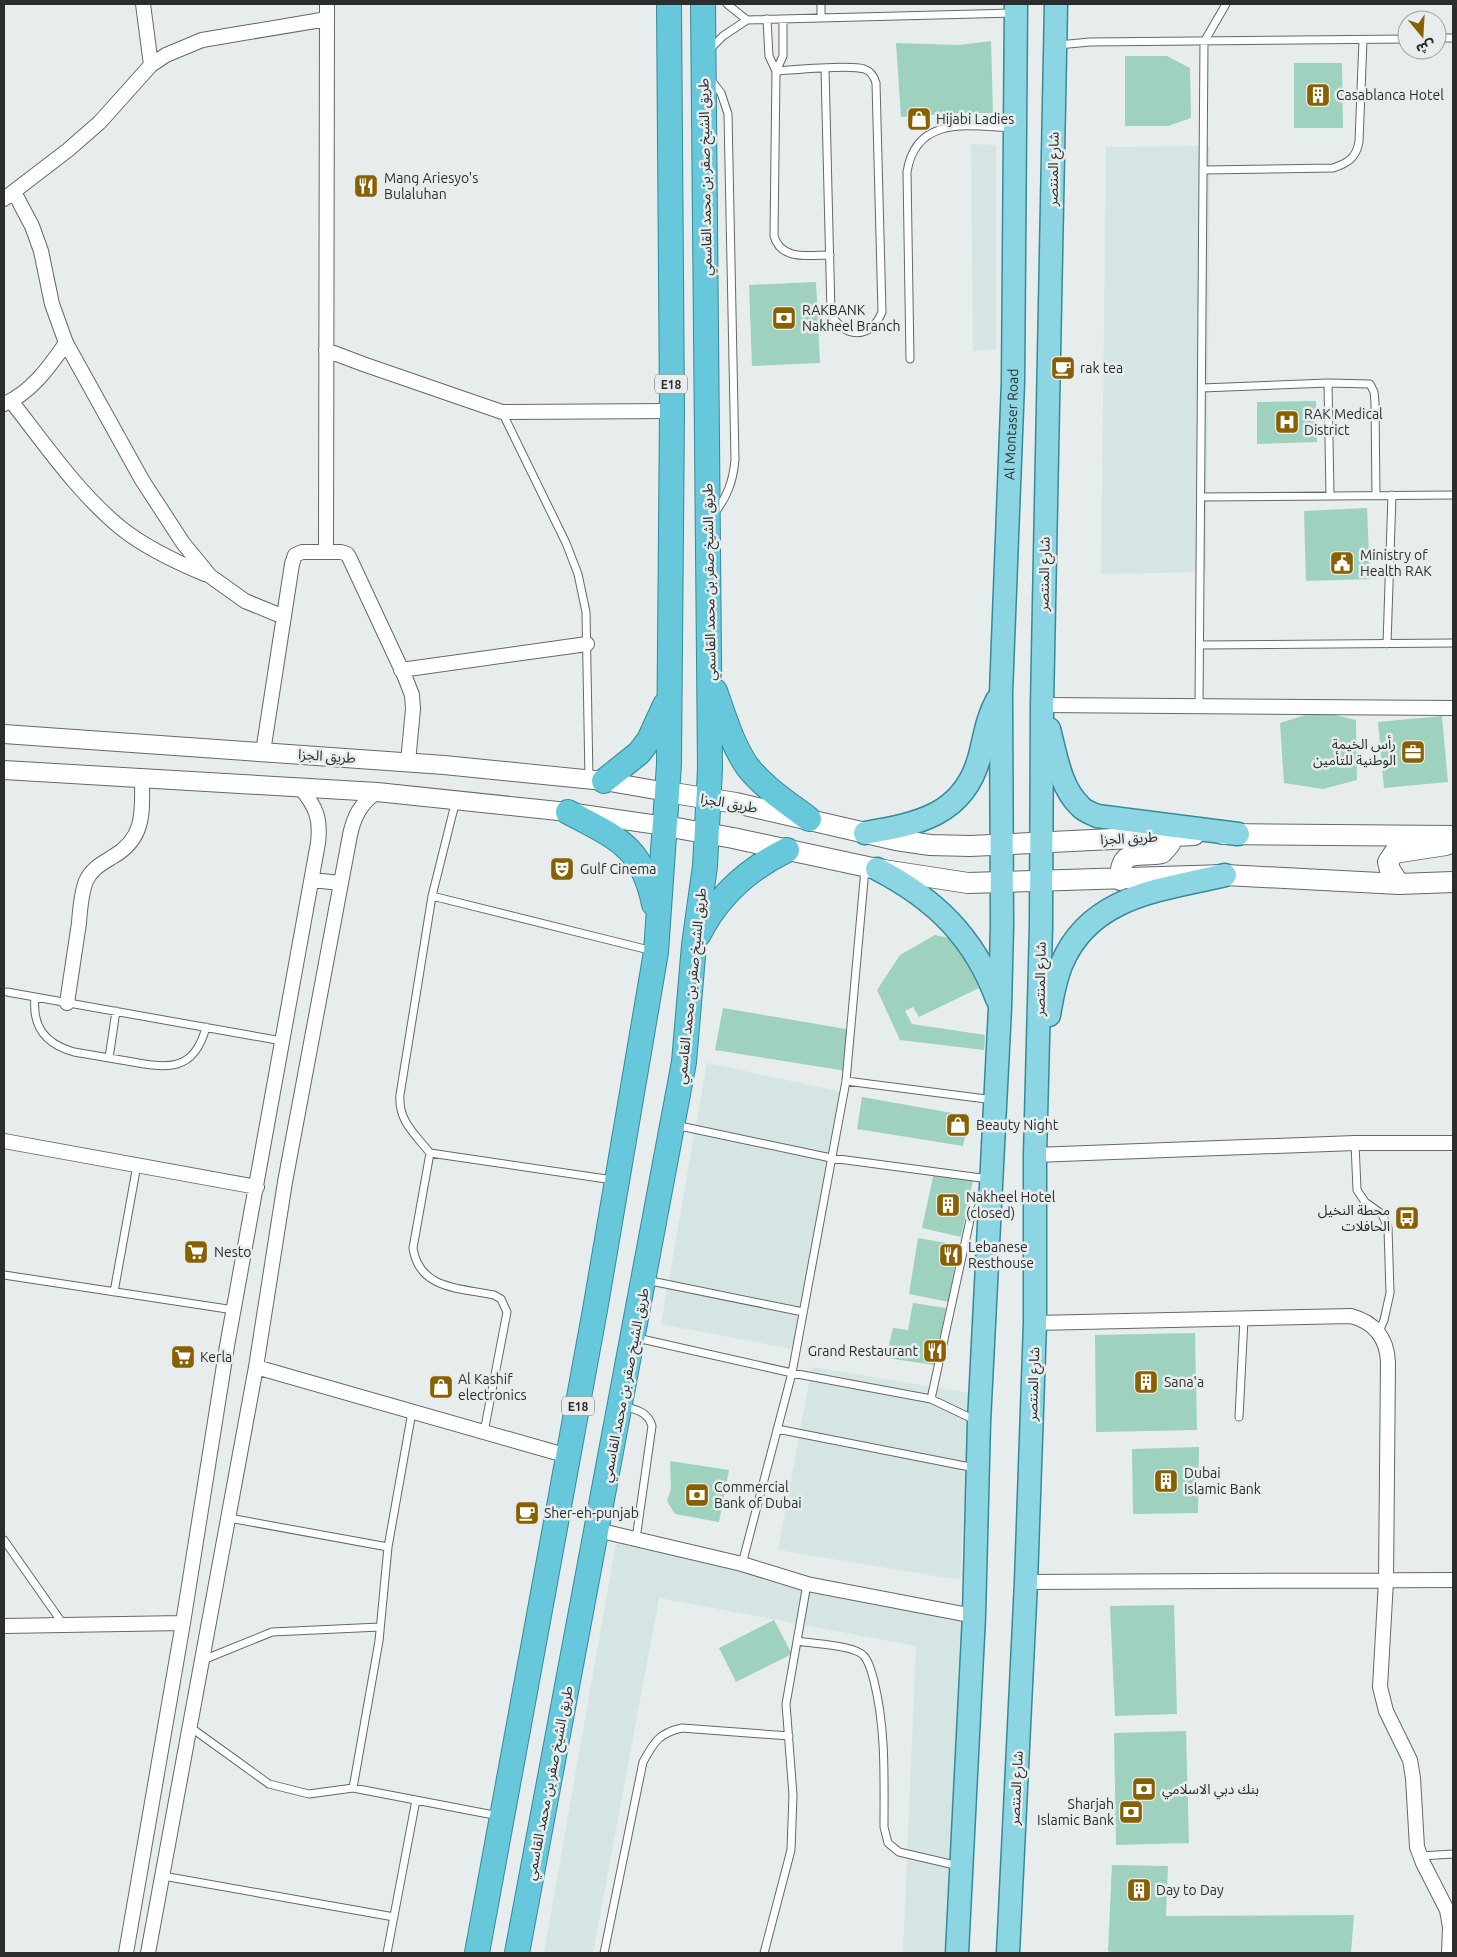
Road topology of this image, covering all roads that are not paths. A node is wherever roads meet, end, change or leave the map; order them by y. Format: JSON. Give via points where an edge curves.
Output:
{"nodes":[{"id":1,"x":143,"y":4,"type":"edge"},
{"id":2,"x":327,"y":4,"type":"edge"},
{"id":3,"x":669,"y":4,"type":"edge"},
{"id":4,"x":703,"y":4,"type":"edge"},
{"id":5,"x":727,"y":4,"type":"edge"},
{"id":6,"x":821,"y":4,"type":"edge"},
{"id":7,"x":1056,"y":4,"type":"edge"},
{"id":8,"x":1226,"y":4,"type":"edge"},
{"id":9,"x":1016,"y":8,"type":"edge"},
{"id":10,"x":821,"y":18,"type":"junction"},
{"id":11,"x":327,"y":19,"type":"junction"},
{"id":12,"x":767,"y":19,"type":"junction"},
{"id":13,"x":783,"y":19,"type":"junction"},
{"id":14,"x":747,"y":20,"type":"junction"},
{"id":15,"x":1397,"y":39,"type":"edge"},
{"id":16,"x":1363,"y":40,"type":"junction"},
{"id":17,"x":1204,"y":42,"type":"junction"},
{"id":18,"x":1055,"y":46,"type":"junction"},
{"id":19,"x":704,"y":64,"type":"junction"},
{"id":20,"x":151,"y":65,"type":"junction"},
{"id":21,"x":825,"y":68,"type":"junction"},
{"id":22,"x":776,"y":71,"type":"junction"},
{"id":23,"x":1015,"y":128,"type":"junction"},
{"id":24,"x":1204,"y":170,"type":"junction"},
{"id":25,"x":9,"y":195,"type":"edge"},
{"id":26,"x":830,"y":255,"type":"junction"},
{"id":27,"x":66,"y":343,"type":"junction"},
{"id":28,"x":326,"y":350,"type":"junction"},
{"id":29,"x":910,"y":359,"type":"dead end"},
{"id":30,"x":1328,"y":383,"type":"junction"},
{"id":31,"x":1202,"y":388,"type":"junction"},
{"id":32,"x":7,"y":402,"type":"edge"},
{"id":33,"x":672,"y":411,"type":"junction"},
{"id":34,"x":502,"y":412,"type":"junction"},
{"id":35,"x":1376,"y":495,"type":"junction"},
{"id":36,"x":1392,"y":495,"type":"junction"},
{"id":37,"x":1453,"y":495,"type":"edge"},
{"id":38,"x":1330,"y":496,"type":"junction"},
{"id":39,"x":1201,"y":497,"type":"junction"},
{"id":40,"x":326,"y":552,"type":"junction"},
{"id":41,"x":210,"y":576,"type":"junction"},
{"id":42,"x":284,"y":617,"type":"junction"},
{"id":43,"x":1453,"y":643,"type":"edge"},
{"id":44,"x":587,"y":644,"type":"junction"},
{"id":45,"x":1387,"y":644,"type":"junction"},
{"id":46,"x":1200,"y":645,"type":"junction"},
{"id":47,"x":402,"y":670,"type":"junction"},
{"id":48,"x":710,"y":679,"type":"junction"},
{"id":49,"x":1001,"y":693,"type":"junction"},
{"id":50,"x":669,"y":696,"type":"junction"},
{"id":51,"x":1042,"y":705,"type":"junction"},
{"id":52,"x":1199,"y":706,"type":"junction"},
{"id":53,"x":1453,"y":708,"type":"edge"},
{"id":54,"x":4,"y":734,"type":"edge"},
{"id":55,"x":263,"y":752,"type":"junction"},
{"id":56,"x":408,"y":762,"type":"junction"},
{"id":57,"x":4,"y":770,"type":"edge"},
{"id":58,"x":142,"y":778,"type":"junction"},
{"id":59,"x":596,"y":780,"type":"junction"},
{"id":60,"x":300,"y":787,"type":"junction"},
{"id":61,"x":377,"y":792,"type":"junction"},
{"id":62,"x":667,"y":792,"type":"junction"},
{"id":63,"x":456,"y":799,"type":"junction"},
{"id":64,"x":708,"y":799,"type":"junction"},
{"id":65,"x":568,"y":812,"type":"junction"},
{"id":66,"x":809,"y":819,"type":"junction"},
{"id":67,"x":665,"y":826,"type":"junction"},
{"id":68,"x":706,"y":833,"type":"junction"},
{"id":69,"x":865,"y":833,"type":"junction"},
{"id":70,"x":1238,"y":834,"type":"junction"},
{"id":71,"x":1171,"y":836,"type":"junction"},
{"id":72,"x":1453,"y":836,"type":"edge"},
{"id":73,"x":1040,"y":842,"type":"junction"},
{"id":74,"x":1453,"y":844,"type":"edge"},
{"id":75,"x":1001,"y":845,"type":"junction"},
{"id":76,"x":787,"y":850,"type":"junction"},
{"id":77,"x":871,"y":868,"type":"junction"},
{"id":78,"x":1225,"y":876,"type":"junction"},
{"id":79,"x":312,"y":880,"type":"junction"},
{"id":80,"x":1120,"y":880,"type":"junction"},
{"id":81,"x":1040,"y":881,"type":"junction"},
{"id":82,"x":1002,"y":882,"type":"junction"},
{"id":83,"x":1453,"y":882,"type":"edge"},
{"id":84,"x":340,"y":883,"type":"junction"},
{"id":85,"x":1399,"y":884,"type":"junction"},
{"id":86,"x":432,"y":896,"type":"junction"},
{"id":87,"x":659,"y":925,"type":"junction"},
{"id":88,"x":694,"y":945,"type":"junction"},
{"id":89,"x":656,"y":952,"type":"junction"},
{"id":90,"x":7,"y":992,"type":"dead end"},
{"id":91,"x":35,"y":997,"type":"junction"},
{"id":92,"x":67,"y":1003,"type":"junction"},
{"id":93,"x":1000,"y":1008,"type":"junction"},
{"id":94,"x":116,"y":1011,"type":"junction"},
{"id":95,"x":206,"y":1027,"type":"junction"},
{"id":96,"x":282,"y":1041,"type":"junction"},
{"id":97,"x":109,"y":1058,"type":"junction"},
{"id":98,"x":1038,"y":1067,"type":"junction"},
{"id":99,"x":846,"y":1081,"type":"junction"},
{"id":100,"x":996,"y":1100,"type":"junction"},
{"id":101,"x":672,"y":1124,"type":"junction"},
{"id":102,"x":4,"y":1141,"type":"edge"},
{"id":103,"x":1355,"y":1142,"type":"junction"},
{"id":104,"x":1453,"y":1143,"type":"edge"},
{"id":105,"x":430,"y":1153,"type":"junction"},
{"id":106,"x":1035,"y":1155,"type":"junction"},
{"id":107,"x":831,"y":1158,"type":"junction"},
{"id":108,"x":137,"y":1165,"type":"junction"},
{"id":109,"x":616,"y":1180,"type":"junction"},
{"id":110,"x":992,"y":1182,"type":"junction"},
{"id":111,"x":256,"y":1187,"type":"junction"},
{"id":112,"x":4,"y":1275,"type":"edge"},
{"id":113,"x":644,"y":1279,"type":"junction"},
{"id":114,"x":114,"y":1292,"type":"junction"},
{"id":115,"x":234,"y":1310,"type":"junction"},
{"id":116,"x":803,"y":1312,"type":"junction"},
{"id":117,"x":1244,"y":1319,"type":"junction"},
{"id":118,"x":1034,"y":1323,"type":"junction"},
{"id":119,"x":1379,"y":1332,"type":"junction"},
{"id":120,"x":634,"y":1338,"type":"junction"},
{"id":121,"x":256,"y":1367,"type":"junction"},
{"id":122,"x":792,"y":1373,"type":"junction"},
{"id":123,"x":931,"y":1399,"type":"junction"},
{"id":124,"x":621,"y":1405,"type":"junction"},
{"id":125,"x":412,"y":1412,"type":"junction"},
{"id":126,"x":1239,"y":1418,"type":"dead end"},
{"id":127,"x":979,"y":1422,"type":"junction"},
{"id":128,"x":777,"y":1430,"type":"junction"},
{"id":129,"x":484,"y":1432,"type":"junction"},
{"id":130,"x":568,"y":1456,"type":"junction"},
{"id":131,"x":978,"y":1469,"type":"junction"},
{"id":132,"x":229,"y":1518,"type":"junction"},
{"id":133,"x":597,"y":1530,"type":"junction"},
{"id":134,"x":636,"y":1539,"type":"junction"},
{"id":135,"x":4,"y":1540,"type":"edge"},
{"id":136,"x":388,"y":1547,"type":"junction"},
{"id":137,"x":742,"y":1564,"type":"junction"},
{"id":138,"x":1453,"y":1580,"type":"edge"},
{"id":139,"x":1386,"y":1581,"type":"junction"},
{"id":140,"x":1026,"y":1582,"type":"junction"},
{"id":141,"x":807,"y":1584,"type":"junction"},
{"id":142,"x":974,"y":1616,"type":"junction"},
{"id":143,"x":183,"y":1623,"type":"junction"},
{"id":144,"x":63,"y":1624,"type":"junction"},
{"id":145,"x":4,"y":1626,"type":"edge"},
{"id":146,"x":380,"y":1627,"type":"junction"},
{"id":147,"x":798,"y":1641,"type":"junction"},
{"id":148,"x":203,"y":1660,"type":"junction"},
{"id":149,"x":190,"y":1727,"type":"junction"},
{"id":150,"x":789,"y":1736,"type":"junction"},
{"id":151,"x":352,"y":1788,"type":"junction"},
{"id":152,"x":416,"y":1800,"type":"junction"},
{"id":153,"x":501,"y":1817,"type":"junction"},
{"id":154,"x":1453,"y":1854,"type":"edge"},
{"id":155,"x":1420,"y":1856,"type":"junction"},
{"id":156,"x":962,"y":1866,"type":"junction"},
{"id":157,"x":163,"y":1876,"type":"junction"},
{"id":158,"x":394,"y":1916,"type":"junction"},
{"id":159,"x":1010,"y":1948,"type":"edge"},
{"id":160,"x":126,"y":1953,"type":"edge"},
{"id":161,"x":148,"y":1953,"type":"edge"},
{"id":162,"x":387,"y":1953,"type":"edge"},
{"id":163,"x":477,"y":1953,"type":"edge"},
{"id":164,"x":517,"y":1953,"type":"edge"},
{"id":165,"x":604,"y":1953,"type":"edge"},
{"id":166,"x":764,"y":1953,"type":"edge"},
{"id":167,"x":957,"y":1953,"type":"edge"},
{"id":168,"x":1450,"y":1953,"type":"edge"}],
"edges":[{"from":1,"to":20,"type":"street"},
{"from":2,"to":11,"type":"street"},
{"from":3,"to":33,"type":"highway","number":"E18"},
{"from":4,"to":19,"type":"highway","name":"طريق الشيخ صقر بن محمد القاسمي","number":"E18"},
{"from":5,"to":14,"type":"lane"},
{"from":6,"to":10,"type":"lane"},
{"from":7,"to":18,"type":"main road","name":"شارع المنتصر"},
{"from":8,"to":17,"type":"lane"},
{"from":9,"to":10,"type":"lane"},
{"from":9,"to":23,"type":"main road","name":"Al Montaser Road"},
{"from":10,"to":13,"type":"lane"},
{"from":11,"to":20,"type":"street","via":[[202,40]]},
{"from":11,"to":28,"type":"street"},
{"from":12,"to":13,"type":"lane"},
{"from":12,"to":14,"type":"lane"},
{"from":12,"to":22,"type":"lane","via":[[769,56]]},
{"from":13,"to":22,"type":"lane","via":[[783,56]]},
{"from":14,"to":19,"type":"lane","via":[[723,36]]},
{"from":15,"to":16,"type":"lane"},
{"from":16,"to":17,"type":"lane"},
{"from":16,"to":24,"type":"lane","via":[[1360,142],[1351,160],[1333,168]]},
{"from":17,"to":18,"type":"lane","via":[[1090,42]]},
{"from":17,"to":24,"type":"lane"},
{"from":18,"to":51,"type":"main road","name":"شارع المنتصر"},
{"from":19,"to":48,"type":"highway","name":"طريق الشيخ صقر بن محمد القاسمي","number":"E18"},
{"from":20,"to":25,"type":"street","via":[[100,122]]},
{"from":21,"to":22,"type":"lane"},
{"from":21,"to":26,"type":"lane"},
{"from":21,"to":26,"type":"lane","via":[[861,68],[870,72],[876,83],[882,306],[879,319],[864,332],[850,332],[834,320],[831,313]]},
{"from":22,"to":26,"type":"lane","via":[[774,236],[782,250],[791,255]]},
{"from":23,"to":29,"type":"lane","via":[[946,127],[927,135],[912,152],[906,172]]},
{"from":23,"to":49,"type":"main road","name":"Al Montaser Road","via":[[1012,382]]},
{"from":24,"to":31,"type":"lane"},
{"from":25,"to":27,"type":"street","via":[[32,226],[41,251],[52,304]]},
{"from":27,"to":32,"type":"street","via":[[46,371],[19,396]]},
{"from":27,"to":41,"type":"street","via":[[142,480],[183,543]]},
{"from":28,"to":34,"type":"street"},
{"from":28,"to":40,"type":"street"},
{"from":30,"to":31,"type":"lane"},
{"from":30,"to":35,"type":"lane","via":[[1370,384],[1374,392]]},
{"from":30,"to":38,"type":"lane"},
{"from":31,"to":39,"type":"lane"},
{"from":32,"to":41,"type":"street","via":[[103,513],[142,542]]},
{"from":33,"to":34,"type":"street"},
{"from":33,"to":50,"type":"highway","number":"E18"},
{"from":34,"to":44,"type":"lane","via":[[578,574],[586,612]]},
{"from":35,"to":36,"type":"lane"},
{"from":35,"to":38,"type":"lane"},
{"from":36,"to":37,"type":"lane"},
{"from":36,"to":45,"type":"lane"},
{"from":38,"to":39,"type":"lane"},
{"from":39,"to":46,"type":"lane"},
{"from":40,"to":42,"type":"street","via":[[295,555]]},
{"from":40,"to":47,"type":"street","via":[[341,552],[349,557]]},
{"from":41,"to":42,"type":"street","via":[[244,601]]},
{"from":42,"to":55,"type":"street"},
{"from":43,"to":45,"type":"lane"},
{"from":44,"to":47,"type":"street"},
{"from":44,"to":59,"type":"lane"},
{"from":45,"to":46,"type":"lane"},
{"from":46,"to":52,"type":"lane"},
{"from":47,"to":56,"type":"street","via":[[412,695],[413,709]]},
{"from":48,"to":64,"type":"highway","name":"طريق الشيخ صقر بن محمد القاسمي","number":"E18"},
{"from":48,"to":66,"type":"highway","via":[[737,748],[748,767]]},
{"from":49,"to":69,"type":"main road","via":[[992,707],[974,771],[956,798],[922,821]]},
{"from":49,"to":75,"type":"main road","name":"Al Montaser Road"},
{"from":50,"to":59,"type":"highway","via":[[650,740],[632,760]]},
{"from":50,"to":62,"type":"highway","number":"E18"},
{"from":51,"to":52,"type":"street"},
{"from":51,"to":70,"type":"main road","via":[[1068,790],[1085,810],[1102,817]]},
{"from":51,"to":73,"type":"main road","name":"شارع المنتصر"},
{"from":52,"to":53,"type":"street"},
{"from":54,"to":55,"type":"street","name":"طريق الجزا"},
{"from":55,"to":56,"type":"street","name":"طريق الجزا"},
{"from":56,"to":59,"type":"street","name":"طريق الجزا"},
{"from":57,"to":58,"type":"street"},
{"from":58,"to":60,"type":"street"},
{"from":58,"to":92,"type":"street","via":[[138,832],[123,851],[94,870],[83,889]]},
{"from":59,"to":62,"type":"street","name":"طريق الجزا"},
{"from":60,"to":61,"type":"street"},
{"from":60,"to":79,"type":"street","via":[[317,812],[319,821]]},
{"from":61,"to":63,"type":"street"},
{"from":61,"to":84,"type":"street","via":[[356,815]]},
{"from":62,"to":64,"type":"main road","name":"طريق الجزا"},
{"from":62,"to":67,"type":"highway","number":"E18"},
{"from":63,"to":65,"type":"street"},
{"from":63,"to":86,"type":"lane"},
{"from":64,"to":66,"type":"main road","name":"طريق الجزا"},
{"from":64,"to":68,"type":"highway","name":"طريق الشيخ صقر بن محمد القاسمي","number":"E18"},
{"from":65,"to":67,"type":"street"},
{"from":65,"to":87,"type":"highway","via":[[621,842],[635,855],[645,873]]},
{"from":66,"to":69,"type":"main road","name":"طريق الجزا"},
{"from":67,"to":68,"type":"main road"},
{"from":67,"to":87,"type":"highway","number":"E18"},
{"from":68,"to":76,"type":"main road"},
{"from":68,"to":88,"type":"highway","name":"طريق الشيخ صقر بن محمد القاسمي","number":"E18","via":[[705,866]]},
{"from":69,"to":75,"type":"main road","name":"طريق الجزا","via":[[930,845]]},
{"from":70,"to":71,"type":"main road","name":"طريق الجزا"},
{"from":70,"to":72,"type":"main road","name":"طريق الجزا"},
{"from":71,"to":73,"type":"main road","name":"طريق الجزا"},
{"from":71,"to":80,"type":"main road","via":[[1170,844],[1162,853],[1131,856],[1123,860]]},
{"from":73,"to":75,"type":"main road","name":"طريق الجزا"},
{"from":73,"to":81,"type":"main road","name":"شارع المنتصر"},
{"from":74,"to":85,"type":"main road","via":[[1394,853],[1388,862]]},
{"from":75,"to":82,"type":"main road"},
{"from":76,"to":77,"type":"main road"},
{"from":76,"to":88,"type":"highway","via":[[737,882],[705,922]]},
{"from":77,"to":82,"type":"main road","via":[[968,883]]},
{"from":77,"to":93,"type":"main road","via":[[921,895],[958,929],[990,980]]},
{"from":77,"to":99,"type":"lane"},
{"from":78,"to":80,"type":"main road"},
{"from":78,"to":85,"type":"main road"},
{"from":78,"to":98,"type":"main road","via":[[1136,896],[1118,903],[1086,926],[1062,963]]},
{"from":79,"to":84,"type":"street"},
{"from":79,"to":96,"type":"street"},
{"from":80,"to":81,"type":"main road"},
{"from":81,"to":82,"type":"main road"},
{"from":81,"to":98,"type":"main road","name":"شارع المنتصر"},
{"from":82,"to":93,"type":"main road"},
{"from":83,"to":85,"type":"main road"},
{"from":84,"to":121,"type":"street","via":[[285,1182]]},
{"from":86,"to":89,"type":"lane"},
{"from":86,"to":105,"type":"lane","via":[[399,1107],[402,1117]]},
{"from":87,"to":89,"type":"highway","number":"E18"},
{"from":88,"to":101,"type":"highway","name":"طريق الشيخ صقر بن محمد القاسمي","number":"E18","via":[[684,1062]]},
{"from":89,"to":109,"type":"highway","number":"E18"},
{"from":90,"to":91,"type":"lane"},
{"from":91,"to":92,"type":"lane"},
{"from":91,"to":97,"type":"lane","via":[[36,1022],[52,1043],[63,1049]]},
{"from":92,"to":94,"type":"lane"},
{"from":93,"to":100,"type":"main road"},
{"from":94,"to":95,"type":"lane"},
{"from":94,"to":97,"type":"lane"},
{"from":95,"to":96,"type":"lane"},
{"from":95,"to":97,"type":"lane","via":[[196,1051],[175,1066],[162,1067]]},
{"from":96,"to":111,"type":"street"},
{"from":98,"to":106,"type":"main road","name":"شارع المنتصر"},
{"from":99,"to":100,"type":"lane"},
{"from":99,"to":107,"type":"lane"},
{"from":100,"to":110,"type":"main road"},
{"from":101,"to":107,"type":"lane"},
{"from":101,"to":113,"type":"highway","name":"طريق الشيخ صقر بن محمد القاسمي","number":"E18"},
{"from":102,"to":108,"type":"street"},
{"from":103,"to":104,"type":"street"},
{"from":103,"to":106,"type":"street"},
{"from":103,"to":119,"type":"lane","via":[[1357,1190],[1365,1202],[1382,1214],[1388,1228],[1390,1293]]},
{"from":105,"to":109,"type":"lane"},
{"from":105,"to":129,"type":"lane","via":[[413,1248],[415,1261],[428,1278],[437,1283],[494,1295],[501,1299],[507,1312]]},
{"from":106,"to":118,"type":"main road","name":"شارع المنتصر"},
{"from":107,"to":110,"type":"lane"},
{"from":107,"to":116,"type":"lane"},
{"from":108,"to":111,"type":"street"},
{"from":108,"to":114,"type":"lane"},
{"from":109,"to":130,"type":"highway","number":"E18"},
{"from":110,"to":123,"type":"lane","via":[[970,1220]]},
{"from":110,"to":127,"type":"main road"},
{"from":111,"to":115,"type":"street"},
{"from":112,"to":114,"type":"lane"},
{"from":113,"to":116,"type":"lane"},
{"from":113,"to":120,"type":"highway","name":"طريق الشيخ صقر بن محمد القاسمي","number":"E18"},
{"from":114,"to":115,"type":"lane"},
{"from":115,"to":143,"type":"street"},
{"from":116,"to":122,"type":"lane"},
{"from":117,"to":118,"type":"street"},
{"from":117,"to":119,"type":"street","via":[[1350,1316],[1361,1319]]},
{"from":117,"to":126,"type":"lane"},
{"from":118,"to":140,"type":"main road","name":"شارع المنتصر"},
{"from":119,"to":139,"type":"street","via":[[1388,1351]]},
{"from":120,"to":122,"type":"lane"},
{"from":120,"to":124,"type":"highway","name":"طريق الشيخ صقر بن محمد القاسمي","number":"E18"},
{"from":121,"to":125,"type":"street"},
{"from":121,"to":132,"type":"street"},
{"from":122,"to":123,"type":"lane"},
{"from":122,"to":128,"type":"lane"},
{"from":123,"to":127,"type":"lane"},
{"from":124,"to":133,"type":"highway","name":"طريق الشيخ صقر بن محمد القاسمي","number":"E18"},
{"from":124,"to":134,"type":"lane","via":[[643,1412],[652,1426]]},
{"from":125,"to":129,"type":"street"},
{"from":125,"to":136,"type":"lane"},
{"from":127,"to":131,"type":"main road"},
{"from":128,"to":131,"type":"lane"},
{"from":128,"to":137,"type":"lane"},
{"from":129,"to":130,"type":"street"},
{"from":130,"to":153,"type":"highway","number":"E18"},
{"from":131,"to":142,"type":"main road"},
{"from":132,"to":136,"type":"lane"},
{"from":132,"to":148,"type":"street"},
{"from":133,"to":134,"type":"street"},
{"from":133,"to":164,"type":"highway","name":"طريق الشيخ صقر بن محمد القاسمي","number":"E18"},
{"from":134,"to":137,"type":"street"},
{"from":135,"to":144,"type":"lane"},
{"from":136,"to":146,"type":"lane"},
{"from":137,"to":141,"type":"street"},
{"from":138,"to":139,"type":"street"},
{"from":139,"to":140,"type":"street"},
{"from":139,"to":155,"type":"street","via":[[1381,1695],[1412,1769]]},
{"from":140,"to":159,"type":"main road","name":"شارع المنتصر"},
{"from":141,"to":142,"type":"street"},
{"from":141,"to":147,"type":"lane"},
{"from":142,"to":156,"type":"main road"},
{"from":143,"to":144,"type":"street"},
{"from":143,"to":160,"type":"street"},
{"from":144,"to":145,"type":"street"},
{"from":146,"to":148,"type":"lane","via":[[272,1632]]},
{"from":146,"to":151,"type":"lane"},
{"from":147,"to":150,"type":"lane","via":[[786,1704]]},
{"from":147,"to":156,"type":"lane","via":[[855,1650],[864,1656],[871,1669],[883,1730],[884,1827],[888,1842],[899,1852]]},
{"from":148,"to":149,"type":"street"},
{"from":149,"to":151,"type":"lane","via":[[269,1784],[309,1794]]},
{"from":149,"to":157,"type":"street"},
{"from":150,"to":165,"type":"lane","via":[[682,1728],[667,1731],[654,1742],[643,1762]]},
{"from":150,"to":166,"type":"lane","via":[[793,1795],[791,1850]]},
{"from":151,"to":152,"type":"lane"},
{"from":152,"to":153,"type":"lane"},
{"from":152,"to":158,"type":"lane"},
{"from":153,"to":163,"type":"highway","number":"E18"},
{"from":154,"to":155,"type":"lane"},
{"from":155,"to":168,"type":"street","via":[[1447,1910]]},
{"from":156,"to":167,"type":"main road"},
{"from":157,"to":158,"type":"lane"},
{"from":157,"to":161,"type":"street"},
{"from":158,"to":162,"type":"lane"}]}
